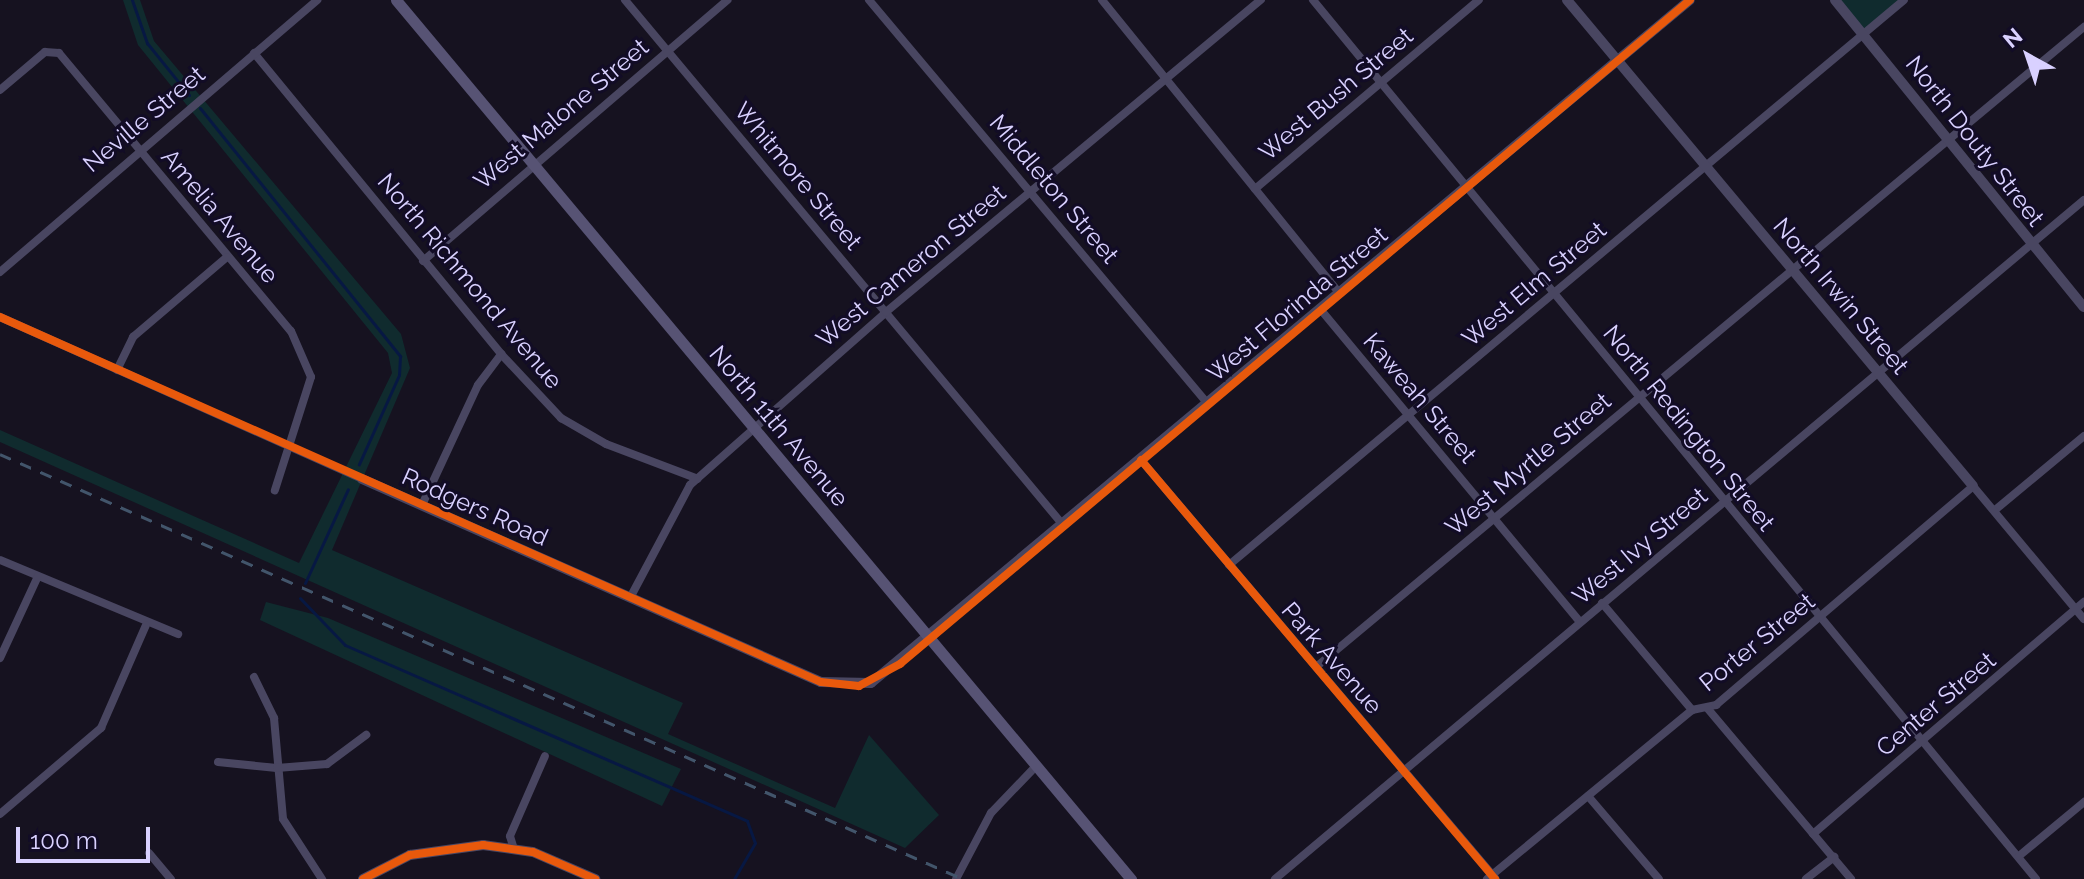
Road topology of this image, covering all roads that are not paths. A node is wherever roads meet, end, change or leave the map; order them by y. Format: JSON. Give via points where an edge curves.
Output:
{"nodes":[{"id":1,"x":317,"y":0,"type":"edge"},
{"id":2,"x":396,"y":0,"type":"edge"},
{"id":3,"x":625,"y":0,"type":"edge"},
{"id":4,"x":727,"y":0,"type":"edge"},
{"id":5,"x":869,"y":0,"type":"edge"},
{"id":6,"x":1102,"y":0,"type":"edge"},
{"id":7,"x":1261,"y":0,"type":"edge"},
{"id":8,"x":1313,"y":0,"type":"edge"},
{"id":9,"x":1479,"y":0,"type":"edge"},
{"id":10,"x":1567,"y":0,"type":"edge"},
{"id":11,"x":1690,"y":0,"type":"edge"},
{"id":12,"x":1835,"y":0,"type":"edge"},
{"id":13,"x":1904,"y":0,"type":"edge"},
{"id":14,"x":2084,"y":27,"type":"edge"},
{"id":15,"x":1864,"y":34,"type":"junction"},
{"id":16,"x":667,"y":50,"type":"junction"},
{"id":17,"x":254,"y":53,"type":"junction"},
{"id":18,"x":1618,"y":61,"type":"junction"},
{"id":19,"x":1166,"y":79,"type":"junction"},
{"id":20,"x":1381,"y":83,"type":"junction"},
{"id":21,"x":0,"y":90,"type":"edge"},
{"id":22,"x":1950,"y":138,"type":"junction"},
{"id":23,"x":138,"y":150,"type":"junction"},
{"id":24,"x":531,"y":164,"type":"junction"},
{"id":25,"x":1706,"y":166,"type":"junction"},
{"id":26,"x":1467,"y":188,"type":"junction"},
{"id":27,"x":1255,"y":189,"type":"junction"},
{"id":28,"x":1030,"y":192,"type":"junction"},
{"id":29,"x":2084,"y":200,"type":"edge"},
{"id":30,"x":2030,"y":243,"type":"junction"},
{"id":31,"x":227,"y":257,"type":"junction"},
{"id":32,"x":423,"y":261,"type":"junction"},
{"id":33,"x":1792,"y":270,"type":"junction"},
{"id":34,"x":0,"y":272,"type":"edge"},
{"id":35,"x":1340,"y":294,"type":"junction"},
{"id":36,"x":1553,"y":294,"type":"junction"},
{"id":37,"x":2084,"y":307,"type":"edge"},
{"id":38,"x":1321,"y":310,"type":"junction"},
{"id":39,"x":886,"y":312,"type":"junction"},
{"id":40,"x":0,"y":317,"type":"edge"},
{"id":41,"x":501,"y":354,"type":"junction"},
{"id":42,"x":117,"y":370,"type":"junction"},
{"id":43,"x":1877,"y":371,"type":"junction"},
{"id":44,"x":1639,"y":398,"type":"junction"},
{"id":45,"x":1208,"y":404,"type":"junction"},
{"id":46,"x":1408,"y":415,"type":"junction"},
{"id":47,"x":752,"y":430,"type":"junction"},
{"id":48,"x":2084,"y":436,"type":"edge"},
{"id":49,"x":286,"y":446,"type":"junction"},
{"id":50,"x":1141,"y":460,"type":"junction"},
{"id":51,"x":362,"y":479,"type":"joint"},
{"id":52,"x":698,"y":479,"type":"junction"},
{"id":53,"x":1973,"y":486,"type":"junction"},
{"id":54,"x":275,"y":490,"type":"dead end"},
{"id":55,"x":1723,"y":502,"type":"junction"},
{"id":56,"x":422,"y":505,"type":"junction"},
{"id":57,"x":1995,"y":510,"type":"junction"},
{"id":58,"x":1494,"y":519,"type":"junction"},
{"id":59,"x":1063,"y":525,"type":"junction"},
{"id":60,"x":0,"y":560,"type":"edge"},
{"id":61,"x":1229,"y":565,"type":"junction"},
{"id":62,"x":38,"y":576,"type":"junction"},
{"id":63,"x":630,"y":598,"type":"junction"},
{"id":64,"x":2084,"y":602,"type":"edge"},
{"id":65,"x":1602,"y":603,"type":"junction"},
{"id":66,"x":2076,"y":610,"type":"junction"},
{"id":67,"x":1819,"y":618,"type":"junction"},
{"id":68,"x":2084,"y":619,"type":"edge"},
{"id":69,"x":1580,"y":622,"type":"junction"},
{"id":70,"x":146,"y":625,"type":"junction"},
{"id":71,"x":178,"y":634,"type":"dead end"},
{"id":72,"x":929,"y":638,"type":"junction"},
{"id":73,"x":0,"y":658,"type":"edge"},
{"id":74,"x":1316,"y":667,"type":"junction"},
{"id":75,"x":254,"y":677,"type":"dead end"},
{"id":76,"x":1708,"y":709,"type":"junction"},
{"id":77,"x":1692,"y":710,"type":"junction"},
{"id":78,"x":366,"y":735,"type":"dead end"},
{"id":79,"x":1926,"y":739,"type":"junction"},
{"id":80,"x":545,"y":756,"type":"dead end"},
{"id":81,"x":218,"y":762,"type":"dead end"},
{"id":82,"x":1037,"y":765,"type":"junction"},
{"id":83,"x":277,"y":768,"type":"junction"},
{"id":84,"x":1403,"y":772,"type":"junction"},
{"id":85,"x":1588,"y":796,"type":"junction"},
{"id":86,"x":2084,"y":802,"type":"edge"},
{"id":87,"x":0,"y":814,"type":"edge"},
{"id":88,"x":1813,"y":834,"type":"junction"},
{"id":89,"x":513,"y":846,"type":"junction"},
{"id":90,"x":149,"y":853,"type":"dead end"},
{"id":91,"x":2019,"y":856,"type":"junction"},
{"id":92,"x":1834,"y":857,"type":"junction"},
{"id":93,"x":1492,"y":878,"type":"edge"},
{"id":94,"x":171,"y":879,"type":"edge"},
{"id":95,"x":322,"y":879,"type":"edge"},
{"id":96,"x":363,"y":879,"type":"edge"},
{"id":97,"x":595,"y":879,"type":"edge"},
{"id":98,"x":956,"y":879,"type":"edge"},
{"id":99,"x":1131,"y":879,"type":"edge"},
{"id":100,"x":1275,"y":879,"type":"edge"},
{"id":101,"x":1659,"y":879,"type":"edge"},
{"id":102,"x":1806,"y":879,"type":"edge"},
{"id":103,"x":1851,"y":879,"type":"edge"},
{"id":104,"x":2036,"y":879,"type":"edge"}],
"edges":[{"from":1,"to":17,"type":"street","name":"Neville Street"},
{"from":2,"to":24,"type":"main road","name":"North 11th Avenue"},
{"from":3,"to":16,"type":"street","name":"Whitmore Street"},
{"from":4,"to":16,"type":"street","name":"West Malone Street"},
{"from":5,"to":28,"type":"street","name":"Middleton Street"},
{"from":6,"to":19,"type":"street"},
{"from":7,"to":19,"type":"street","name":"West Cameron Street"},
{"from":8,"to":20,"type":"street","name":"North Redington Street"},
{"from":9,"to":20,"type":"street","name":"West Bush Street"},
{"from":10,"to":18,"type":"street","name":"North Irwin Street"},
{"from":11,"to":18,"type":"street","name":"West Florinda Street"},
{"from":12,"to":15,"type":"street","name":"North Douty Street"},
{"from":13,"to":15,"type":"street","name":"West Elm Street"},
{"from":14,"to":22,"type":"street","name":"West Myrtle Street"},
{"from":15,"to":22,"type":"street","name":"North Douty Street"},
{"from":15,"to":25,"type":"street","name":"West Elm Street"},
{"from":16,"to":24,"type":"street","name":"West Malone Street"},
{"from":16,"to":39,"type":"street","name":"Whitmore Street"},
{"from":17,"to":23,"type":"street","name":"Neville Street"},
{"from":17,"to":32,"type":"street","name":"North Richmond Avenue"},
{"from":18,"to":25,"type":"street","name":"North Irwin Street"},
{"from":18,"to":26,"type":"street","name":"West Florinda Street"},
{"from":19,"to":27,"type":"street"},
{"from":19,"to":28,"type":"street","name":"West Cameron Street"},
{"from":20,"to":26,"type":"street","name":"North Redington Street"},
{"from":20,"to":27,"type":"street","name":"West Bush Street"},
{"from":21,"to":23,"type":"street","name":"Amelia Avenue","via":[[55,49]]},
{"from":22,"to":30,"type":"street","name":"North Douty Street"},
{"from":22,"to":33,"type":"street","name":"West Myrtle Street"},
{"from":23,"to":31,"type":"street","name":"Amelia Avenue"},
{"from":23,"to":34,"type":"street","name":"Neville Street"},
{"from":24,"to":32,"type":"street","name":"West Malone Street"},
{"from":24,"to":47,"type":"main road","name":"North 11th Avenue"},
{"from":25,"to":33,"type":"street","name":"North Irwin Street"},
{"from":25,"to":36,"type":"street","name":"West Elm Street"},
{"from":26,"to":35,"type":"street","name":"West Florinda Street"},
{"from":26,"to":36,"type":"street","name":"North Redington Street"},
{"from":27,"to":35,"type":"street"},
{"from":28,"to":39,"type":"street","name":"West Cameron Street"},
{"from":28,"to":45,"type":"street","name":"Middleton Street"},
{"from":29,"to":30,"type":"street","name":"West Ivy Street"},
{"from":30,"to":37,"type":"street","name":"North Douty Street"},
{"from":30,"to":43,"type":"street","name":"West Ivy Street"},
{"from":31,"to":42,"type":"street","via":[[133,337]]},
{"from":31,"to":49,"type":"street","name":"Amelia Avenue","via":[[291,331],[310,367]]},
{"from":32,"to":41,"type":"street","name":"North Richmond Avenue"},
{"from":33,"to":43,"type":"street","name":"North Irwin Street"},
{"from":33,"to":44,"type":"street","name":"West Myrtle Street"},
{"from":35,"to":38,"type":"street","name":"West Florinda Street"},
{"from":36,"to":44,"type":"street","name":"North Redington Street"},
{"from":36,"to":46,"type":"street","name":"West Elm Street"},
{"from":38,"to":45,"type":"street","name":"West Florinda Street"},
{"from":38,"to":46,"type":"street","name":"Kaweah Street"},
{"from":39,"to":47,"type":"street","name":"West Cameron Street"},
{"from":39,"to":59,"type":"street","name":"Whitmore Street"},
{"from":40,"to":42,"type":"street","name":"Rodgers Road"},
{"from":41,"to":52,"type":"street","name":"North Richmond Avenue","via":[[572,427]]},
{"from":41,"to":56,"type":"street","via":[[478,385]]},
{"from":42,"to":49,"type":"street","name":"Rodgers Road"},
{"from":43,"to":53,"type":"street","name":"North Irwin Street"},
{"from":43,"to":55,"type":"street","name":"West Ivy Street"},
{"from":44,"to":55,"type":"street","name":"North Redington Street"},
{"from":44,"to":58,"type":"street","name":"West Myrtle Street"},
{"from":45,"to":50,"type":"street","name":"West Florinda Street"},
{"from":46,"to":58,"type":"street","name":"Kaweah Street"},
{"from":46,"to":61,"type":"street","name":"West Elm Street"},
{"from":47,"to":52,"type":"street","name":"West Cameron Street"},
{"from":47,"to":72,"type":"main road","name":"North 11th Avenue"},
{"from":48,"to":57,"type":"street"},
{"from":49,"to":51,"type":"street","name":"Rodgers Road"},
{"from":49,"to":54,"type":"street","name":"Amelia Avenue"},
{"from":50,"to":59,"type":"street","name":"West Florinda Street"},
{"from":50,"to":61,"type":"street","name":"Park Avenue"},
{"from":51,"to":56,"type":"street","name":"Rodgers Road"},
{"from":52,"to":63,"type":"street","name":"West Cameron Street","via":[[676,502]]},
{"from":53,"to":57,"type":"street","name":"North Irwin Street"},
{"from":53,"to":67,"type":"street","name":"Porter Street"},
{"from":55,"to":65,"type":"street","name":"West Ivy Street"},
{"from":55,"to":67,"type":"street","name":"North Redington Street"},
{"from":56,"to":63,"type":"street","name":"Rodgers Road"},
{"from":57,"to":66,"type":"street","name":"North Irwin Street"},
{"from":58,"to":69,"type":"street","name":"Kaweah Street"},
{"from":58,"to":74,"type":"street","name":"West Myrtle Street"},
{"from":59,"to":72,"type":"street","name":"West Florinda Street"},
{"from":60,"to":62,"type":"street"},
{"from":61,"to":74,"type":"street","name":"Park Avenue"},
{"from":62,"to":70,"type":"street"},
{"from":62,"to":73,"type":"street"},
{"from":63,"to":72,"type":"street","name":"Rodgers Road","via":[[835,686],[871,683]]},
{"from":64,"to":66,"type":"street","name":"Center Street"},
{"from":65,"to":69,"type":"street","name":"West Ivy Street"},
{"from":65,"to":77,"type":"street"},
{"from":66,"to":68,"type":"street","name":"North Irwin Street"},
{"from":66,"to":79,"type":"street","name":"Center Street"},
{"from":67,"to":76,"type":"street","name":"Porter Street"},
{"from":67,"to":79,"type":"street","name":"North Redington Street"},
{"from":69,"to":84,"type":"street","name":"West Ivy Street"},
{"from":70,"to":71,"type":"street"},
{"from":70,"to":87,"type":"street","via":[[101,728]]},
{"from":72,"to":82,"type":"main road","name":"North 11th Avenue"},
{"from":74,"to":84,"type":"street","name":"Park Avenue"},
{"from":75,"to":83,"type":"street","via":[[274,718]]},
{"from":76,"to":77,"type":"street","name":"Porter Street"},
{"from":76,"to":88,"type":"street"},
{"from":77,"to":85,"type":"street","name":"Porter Street"},
{"from":78,"to":83,"type":"street","via":[[334,762]]},
{"from":79,"to":88,"type":"street","name":"Center Street"},
{"from":79,"to":91,"type":"street","name":"North Redington Street"},
{"from":80,"to":89,"type":"street","via":[[510,836]]},
{"from":81,"to":83,"type":"street"},
{"from":82,"to":98,"type":"street","via":[[991,813]]},
{"from":82,"to":99,"type":"main road","name":"North 11th Avenue"},
{"from":83,"to":95,"type":"street","via":[[289,835]]},
{"from":84,"to":93,"type":"street","name":"Park Avenue"},
{"from":84,"to":100,"type":"street","name":"West Ivy Street"},
{"from":85,"to":93,"type":"street","name":"Porter Street"},
{"from":85,"to":101,"type":"street"},
{"from":86,"to":91,"type":"street"},
{"from":88,"to":92,"type":"street"},
{"from":89,"to":96,"type":"street","via":[[429,850]]},
{"from":89,"to":97,"type":"street"},
{"from":90,"to":94,"type":"street"},
{"from":91,"to":104,"type":"street","name":"North Redington Street"},
{"from":92,"to":102,"type":"street"},
{"from":92,"to":103,"type":"street"}]}
